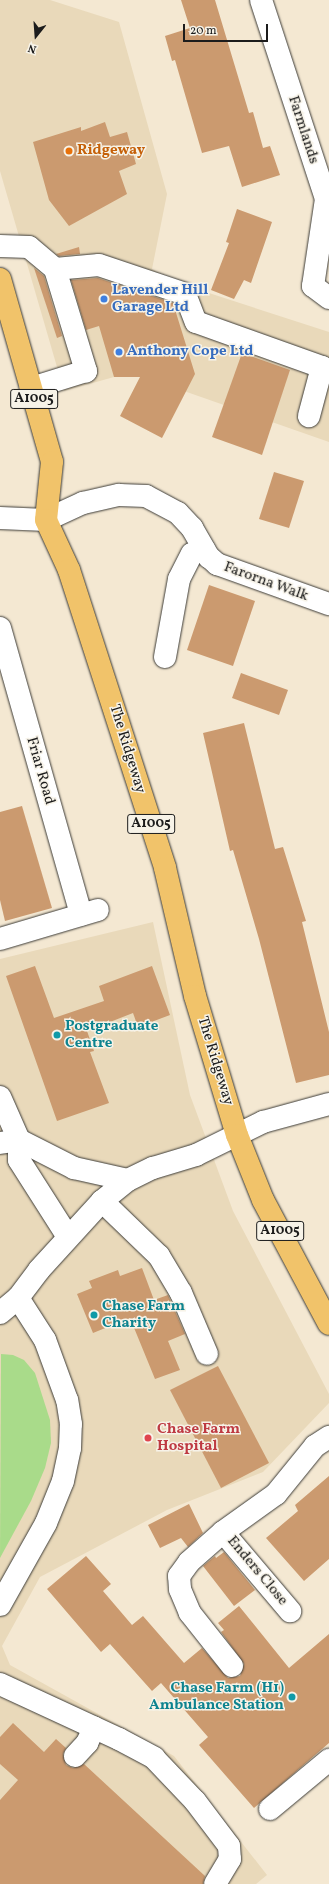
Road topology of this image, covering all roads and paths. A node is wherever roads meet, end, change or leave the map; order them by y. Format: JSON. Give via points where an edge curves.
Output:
{"nodes":[{"id":1,"x":261,"y":0,"type":"edge"},
{"id":2,"x":0,"y":246,"type":"edge"},
{"id":3,"x":56,"y":269,"type":"junction"},
{"id":4,"x":0,"y":279,"type":"edge"},
{"id":5,"x":321,"y":292,"type":"edge"},
{"id":6,"x":31,"y":388,"type":"junction"},
{"id":7,"x":309,"y":416,"type":"dead end"},
{"id":8,"x":0,"y":518,"type":"edge"},
{"id":9,"x":46,"y":520,"type":"junction"},
{"id":10,"x":204,"y":549,"type":"junction"},
{"id":11,"x":329,"y":604,"type":"edge"},
{"id":12,"x":0,"y":628,"type":"edge"},
{"id":13,"x":164,"y":657,"type":"dead end"},
{"id":14,"x":0,"y":939,"type":"edge"},
{"id":15,"x":0,"y":1097,"type":"edge"},
{"id":16,"x":329,"y":1104,"type":"edge"},
{"id":17,"x":237,"y":1135,"type":"junction"},
{"id":18,"x":9,"y":1142,"type":"edge"},
{"id":19,"x":128,"y":1180,"type":"junction"},
{"id":20,"x":102,"y":1201,"type":"junction"},
{"id":21,"x":68,"y":1237,"type":"junction"},
{"id":22,"x":18,"y":1298,"type":"junction"},
{"id":23,"x":0,"y":1313,"type":"edge"},
{"id":24,"x":329,"y":1324,"type":"edge"},
{"id":25,"x":207,"y":1354,"type":"dead end"},
{"id":26,"x":329,"y":1437,"type":"edge"},
{"id":27,"x":223,"y":1532,"type":"junction"},
{"id":28,"x":0,"y":1605,"type":"edge"},
{"id":29,"x":290,"y":1611,"type":"dead end"},
{"id":30,"x":232,"y":1666,"type":"dead end"},
{"id":31,"x":0,"y":1684,"type":"edge"},
{"id":32,"x":94,"y":1728,"type":"junction"},
{"id":33,"x":75,"y":1756,"type":"dead end"},
{"id":34,"x":329,"y":1760,"type":"edge"},
{"id":35,"x":270,"y":1809,"type":"dead end"},
{"id":36,"x":215,"y":1884,"type":"edge"}],
"edges":[{"from":1,"to":5,"type":"street","name":"Farmlands","via":[[326,199]]},
{"from":2,"to":3,"type":"street","via":[[29,248]]},
{"from":3,"to":6,"type":"street","via":[[86,371]]},
{"from":3,"to":7,"type":"street","via":[[99,265],[185,294],[196,322],[322,367]]},
{"from":4,"to":6,"type":"main road","number":"A1005"},
{"from":6,"to":9,"type":"main road","number":"A1005","via":[[52,462]]},
{"from":8,"to":9,"type":"street"},
{"from":9,"to":10,"type":"street","name":"Farorna Walk","via":[[83,503],[119,496],[146,496],[178,512],[192,528]]},
{"from":9,"to":17,"type":"main road","name":"The Ridgeway","number":"A1005","via":[[69,570],[165,868],[195,996]]},
{"from":10,"to":11,"type":"street","name":"Farorna Walk","via":[[216,564],[231,571]]},
{"from":10,"to":13,"type":"street","via":[[192,554],[179,579]]},
{"from":12,"to":14,"type":"street","name":"Friar Road","via":[[89,912]]},
{"from":15,"to":18,"type":"street"},
{"from":16,"to":17,"type":"street","via":[[263,1122]]},
{"from":17,"to":19,"type":"street","via":[[196,1155],[153,1168]]},
{"from":17,"to":24,"type":"main road","name":"The Ridgeway","number":"A1005","via":[[263,1200]]},
{"from":18,"to":19,"type":"street","via":[[74,1168]]},
{"from":18,"to":21,"type":"street"},
{"from":19,"to":20,"type":"street"},
{"from":20,"to":21,"type":"street"},
{"from":20,"to":25,"type":"street","via":[[159,1256],[181,1293]]},
{"from":21,"to":22,"type":"street"},
{"from":22,"to":23,"type":"street"},
{"from":22,"to":28,"type":"street","via":[[45,1340],[67,1400],[71,1424],[70,1448],[63,1481],[46,1523]]},
{"from":26,"to":27,"type":"street","name":"Enders Close","via":[[316,1446],[276,1494]]},
{"from":27,"to":29,"type":"street","name":"Enders Close"},
{"from":27,"to":30,"type":"street","name":"Enders Close","via":[[189,1562],[179,1576],[180,1589],[190,1613]]},
{"from":31,"to":32,"type":"street"},
{"from":32,"to":33,"type":"street","via":[[87,1743]]},
{"from":32,"to":36,"type":"street","via":[[154,1758],[221,1833],[229,1846],[230,1858]]},
{"from":34,"to":35,"type":"street"}]}
